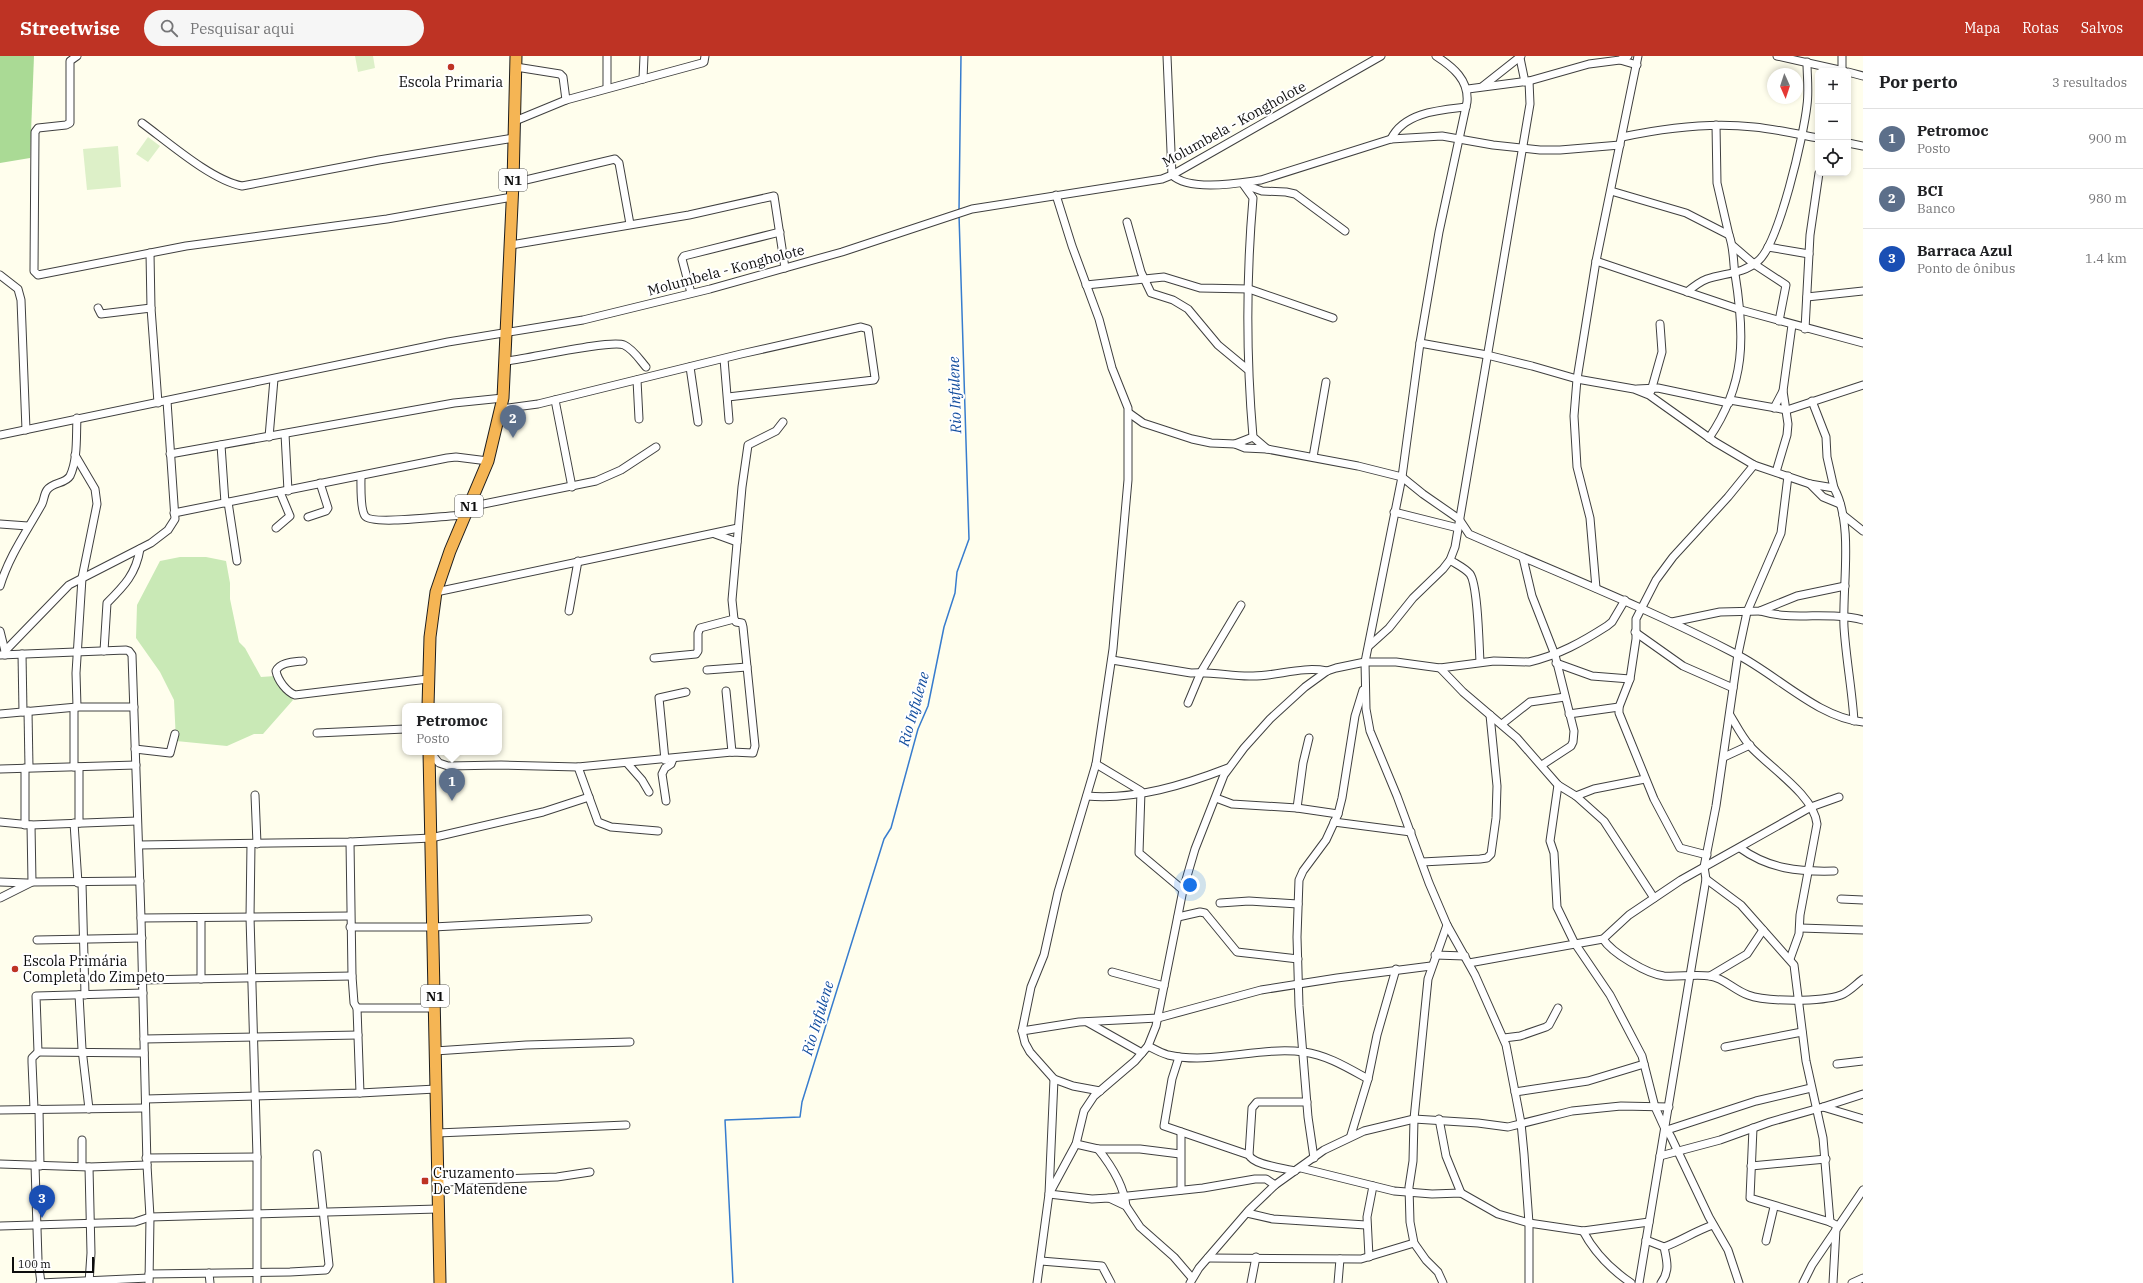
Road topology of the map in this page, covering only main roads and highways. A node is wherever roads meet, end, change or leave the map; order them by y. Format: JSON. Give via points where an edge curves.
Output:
{"nodes":[{"id":1,"x":516,"y":61,"type":"edge"},
{"id":2,"x":428,"y":703,"type":"edge"},
{"id":3,"x":429,"y":755,"type":"edge"},
{"id":4,"x":440,"y":1283,"type":"edge"}],
"edges":[{"from":1,"to":2,"type":"highway","number":"N1","via":[[511,245],[502,403],[488,461],[436,592]]},
{"from":3,"to":4,"type":"highway","number":"N1"}]}
